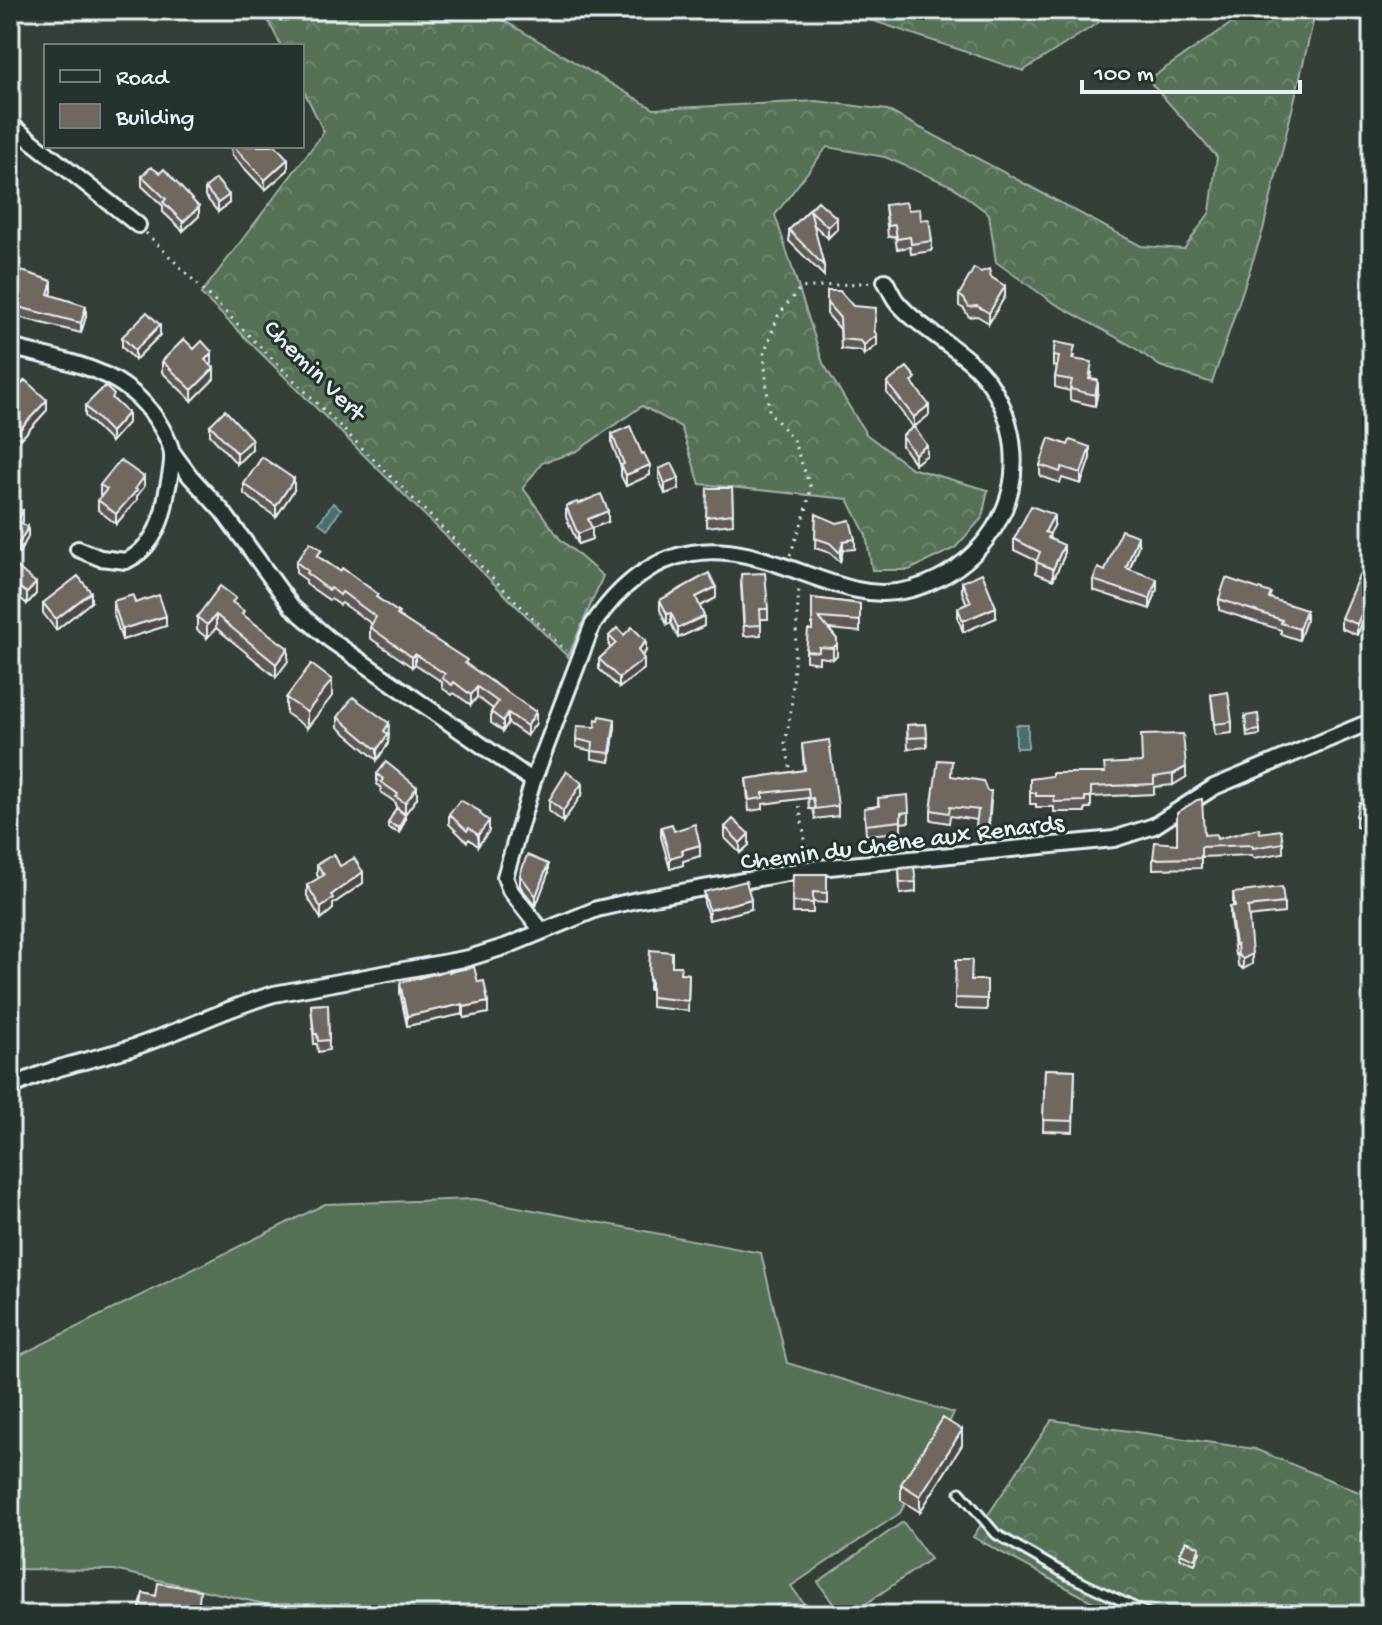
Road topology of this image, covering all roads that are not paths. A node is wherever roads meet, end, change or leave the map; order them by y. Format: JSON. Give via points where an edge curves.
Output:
{"nodes":[{"id":1,"x":10,"y":124,"type":"edge"},
{"id":2,"x":138,"y":225,"type":"road end"},
{"id":3,"x":885,"y":281,"type":"road end"},
{"id":4,"x":10,"y":347,"type":"edge"},
{"id":5,"x":173,"y":453,"type":"junction"},
{"id":6,"x":78,"y":549,"type":"dead end"},
{"id":7,"x":1372,"y":721,"type":"edge"},
{"id":8,"x":533,"y":781,"type":"junction"},
{"id":9,"x":542,"y":931,"type":"junction"},
{"id":10,"x":10,"y":1088,"type":"edge"},
{"id":11,"x":960,"y":1492,"type":"dead end"},
{"id":12,"x":1151,"y":1615,"type":"edge"}],
"edges":[{"from":1,"to":2,"type":"street"},
{"from":3,"to":8,"type":"street","via":[[897,301],[979,368],[995,390],[1014,454],[1013,480],[990,536],[967,562],[941,579],[877,592],[738,553],[676,556],[657,565],[624,586],[592,626]]},
{"from":4,"to":5,"type":"street","via":[[117,379],[151,410]]},
{"from":5,"to":6,"type":"street","via":[[159,526],[147,547],[126,561]]},
{"from":5,"to":8,"type":"street","via":[[292,607],[329,639]]},
{"from":7,"to":9,"type":"street","name":"Chemin du Chêne aux Renards","via":[[1214,787],[1154,826],[1114,839],[809,869],[597,909]]},
{"from":8,"to":9,"type":"street","via":[[505,877]]},
{"from":9,"to":10,"type":"street","name":"Chemin du Chêne aux Renards","via":[[469,958],[274,994]]},
{"from":11,"to":12,"type":"lane","via":[[996,1534]]}]}
